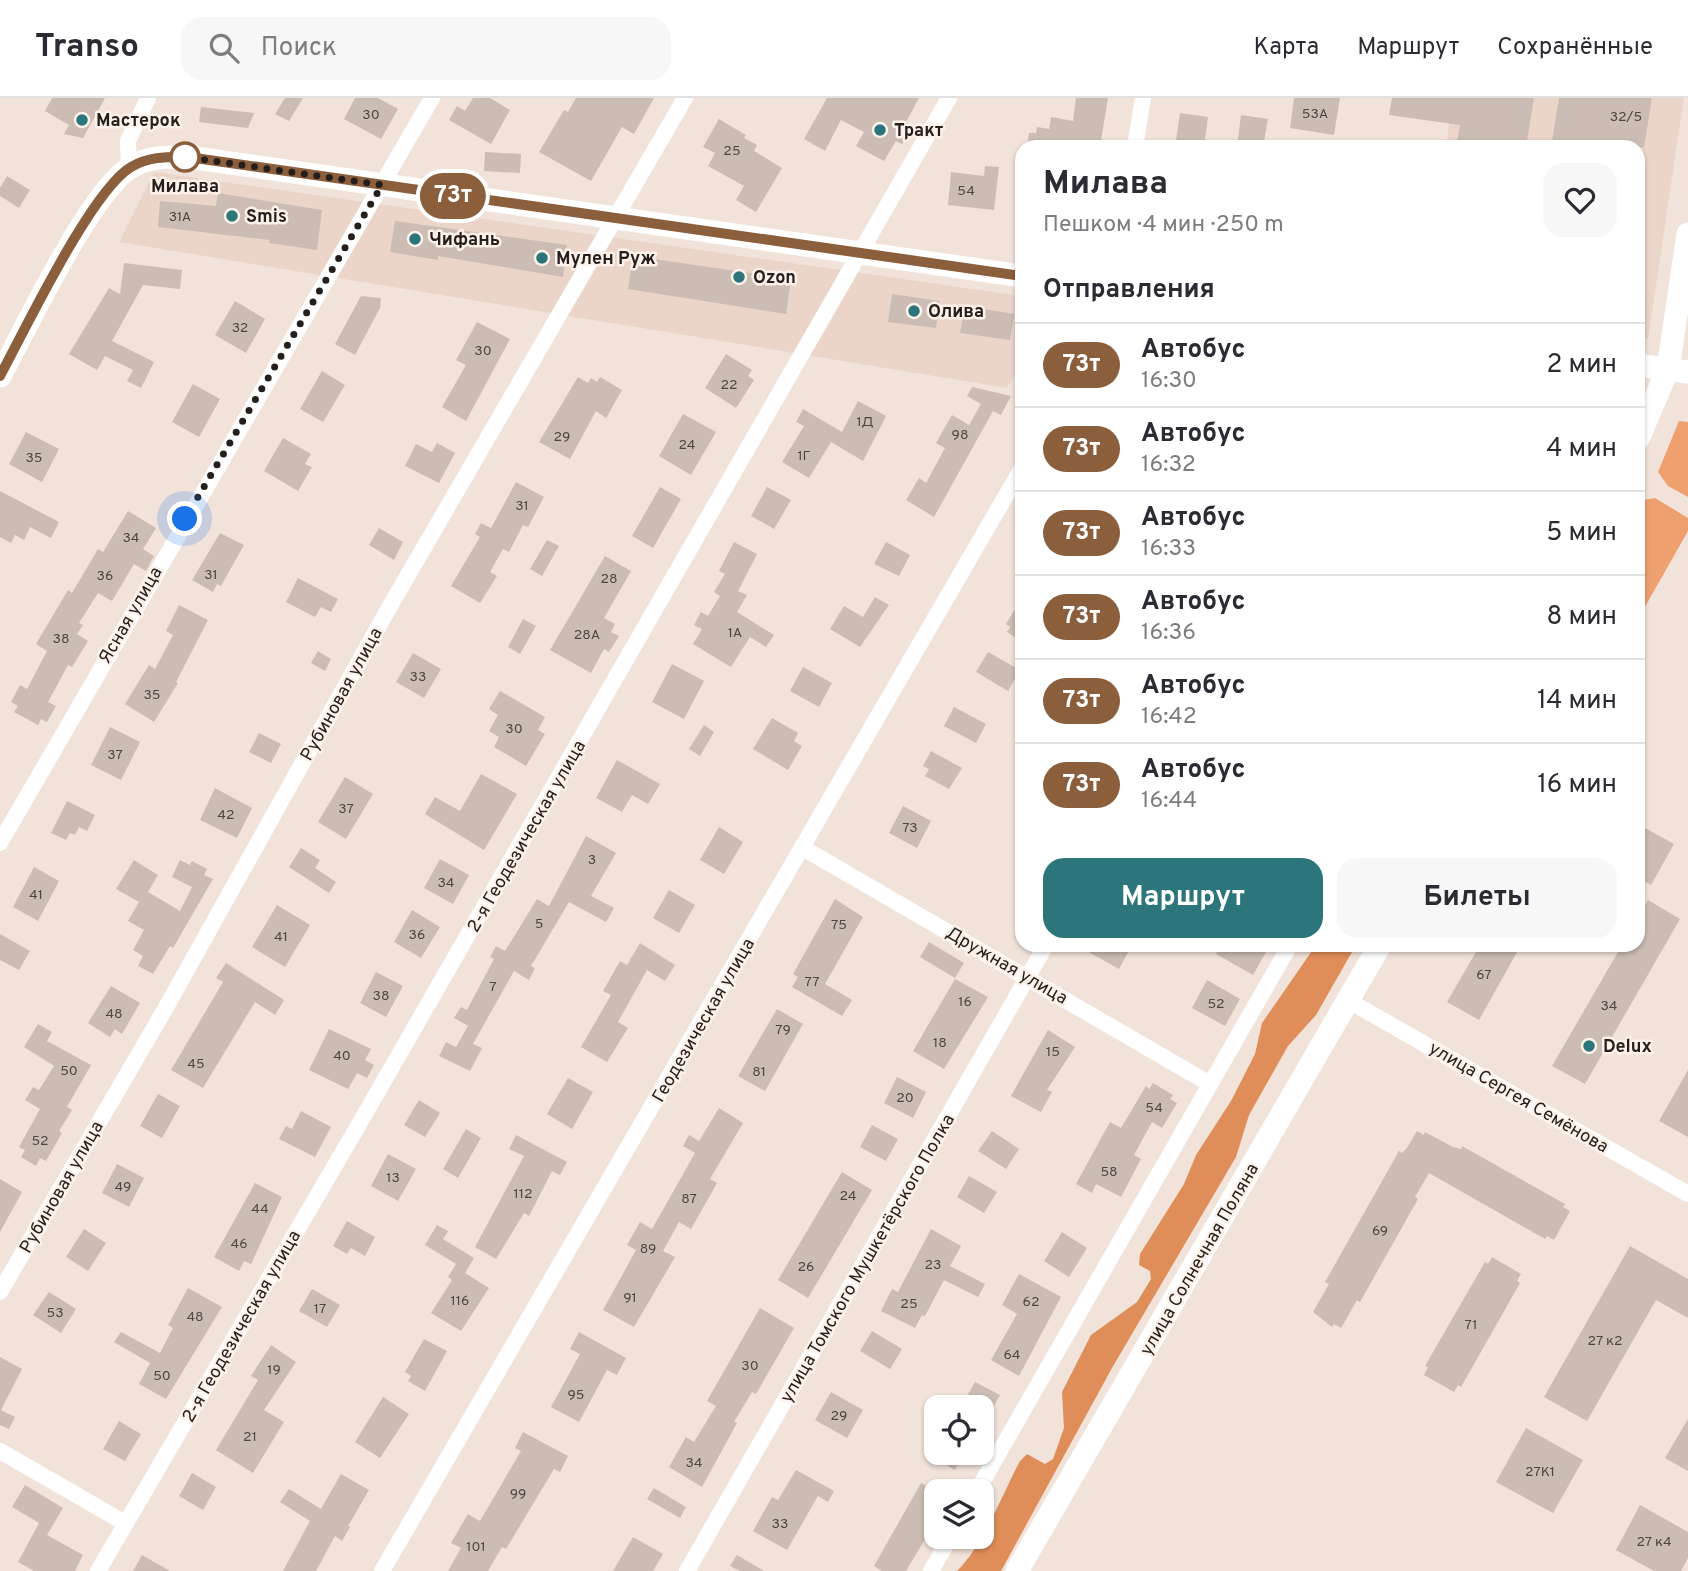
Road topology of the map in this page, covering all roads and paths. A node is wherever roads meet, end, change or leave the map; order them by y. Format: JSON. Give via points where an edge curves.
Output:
{"nodes":[{"id":1,"x":148,"y":98,"type":"edge"},
{"id":2,"x":432,"y":98,"type":"edge"},
{"id":3,"x":685,"y":98,"type":"edge"},
{"id":4,"x":949,"y":98,"type":"edge"},
{"id":5,"x":1143,"y":98,"type":"edge"},
{"id":6,"x":1136,"y":140,"type":"edge"},
{"id":7,"x":129,"y":168,"type":"junction"},
{"id":8,"x":382,"y":185,"type":"junction"},
{"id":9,"x":618,"y":218,"type":"junction"},
{"id":10,"x":1688,"y":234,"type":"edge"},
{"id":11,"x":860,"y":254,"type":"junction"},
{"id":12,"x":1015,"y":275,"type":"edge"},
{"id":13,"x":1645,"y":366,"type":"edge"},
{"id":14,"x":1678,"y":371,"type":"edge"},
{"id":15,"x":0,"y":376,"type":"edge"},
{"id":16,"x":1645,"y":427,"type":"edge"},
{"id":17,"x":1015,"y":480,"type":"edge"},
{"id":18,"x":0,"y":843,"type":"edge"},
{"id":19,"x":803,"y":848,"type":"junction"},
{"id":20,"x":1042,"y":952,"type":"edge"},
{"id":21,"x":1286,"y":952,"type":"edge"},
{"id":22,"x":1376,"y":952,"type":"edge"},
{"id":23,"x":1028,"y":976,"type":"junction"},
{"id":24,"x":1349,"y":1001,"type":"junction"},
{"id":25,"x":1210,"y":1084,"type":"junction"},
{"id":26,"x":1688,"y":1194,"type":"edge"},
{"id":27,"x":0,"y":1292,"type":"edge"},
{"id":28,"x":0,"y":1451,"type":"edge"},
{"id":29,"x":984,"y":1479,"type":"edge"},
{"id":30,"x":125,"y":1523,"type":"junction"},
{"id":31,"x":944,"y":1549,"type":"edge"},
{"id":32,"x":98,"y":1571,"type":"edge"},
{"id":33,"x":382,"y":1571,"type":"edge"},
{"id":34,"x":687,"y":1571,"type":"edge"},
{"id":35,"x":931,"y":1571,"type":"edge"},
{"id":36,"x":1017,"y":1571,"type":"edge"}],
"edges":[{"from":1,"to":7,"type":"street","via":[[128,141]]},
{"from":2,"to":8,"type":"street","name":"Ясная улица"},
{"from":3,"to":9,"type":"street","name":"Рубиновая улица"},
{"from":4,"to":11,"type":"street","name":"2-я Геодезическая улица"},
{"from":5,"to":6,"type":"street"},
{"from":7,"to":8,"type":"street","via":[[153,157],[188,157]]},
{"from":7,"to":15,"type":"street","via":[[109,188],[80,231]]},
{"from":8,"to":9,"type":"street"},
{"from":8,"to":18,"type":"street","name":"Ясная улица"},
{"from":9,"to":11,"type":"street"},
{"from":9,"to":27,"type":"street","name":"Рубиновая улица","via":[[390,606],[164,1012]]},
{"from":10,"to":14,"type":"street"},
{"from":11,"to":12,"type":"street"},
{"from":11,"to":30,"type":"street","name":"2-я Геодезическая улица"},
{"from":13,"to":14,"type":"street"},
{"from":14,"to":16,"type":"street"},
{"from":17,"to":19,"type":"street","name":"Геодезическая улица"},
{"from":19,"to":23,"type":"street","name":"Дружная улица"},
{"from":19,"to":33,"type":"street","name":"Геодезическая улица"},
{"from":20,"to":23,"type":"street","name":"улица Томского Мушкетёрского Полка"},
{"from":21,"to":25,"type":"street"},
{"from":22,"to":24,"type":"street","name":"улица Солнечная Поляна"},
{"from":23,"to":25,"type":"street","name":"Дружная улица"},
{"from":23,"to":34,"type":"street","name":"улица Томского Мушкетёрского Полка"},
{"from":24,"to":26,"type":"street","name":"улица Сергея Семёнова"},
{"from":24,"to":36,"type":"street","name":"улица Солнечная Поляна"},
{"from":25,"to":29,"type":"street"},
{"from":28,"to":30,"type":"street"},
{"from":30,"to":32,"type":"street","name":"2-я Геодезическая улица"},
{"from":31,"to":35,"type":"street"}]}
